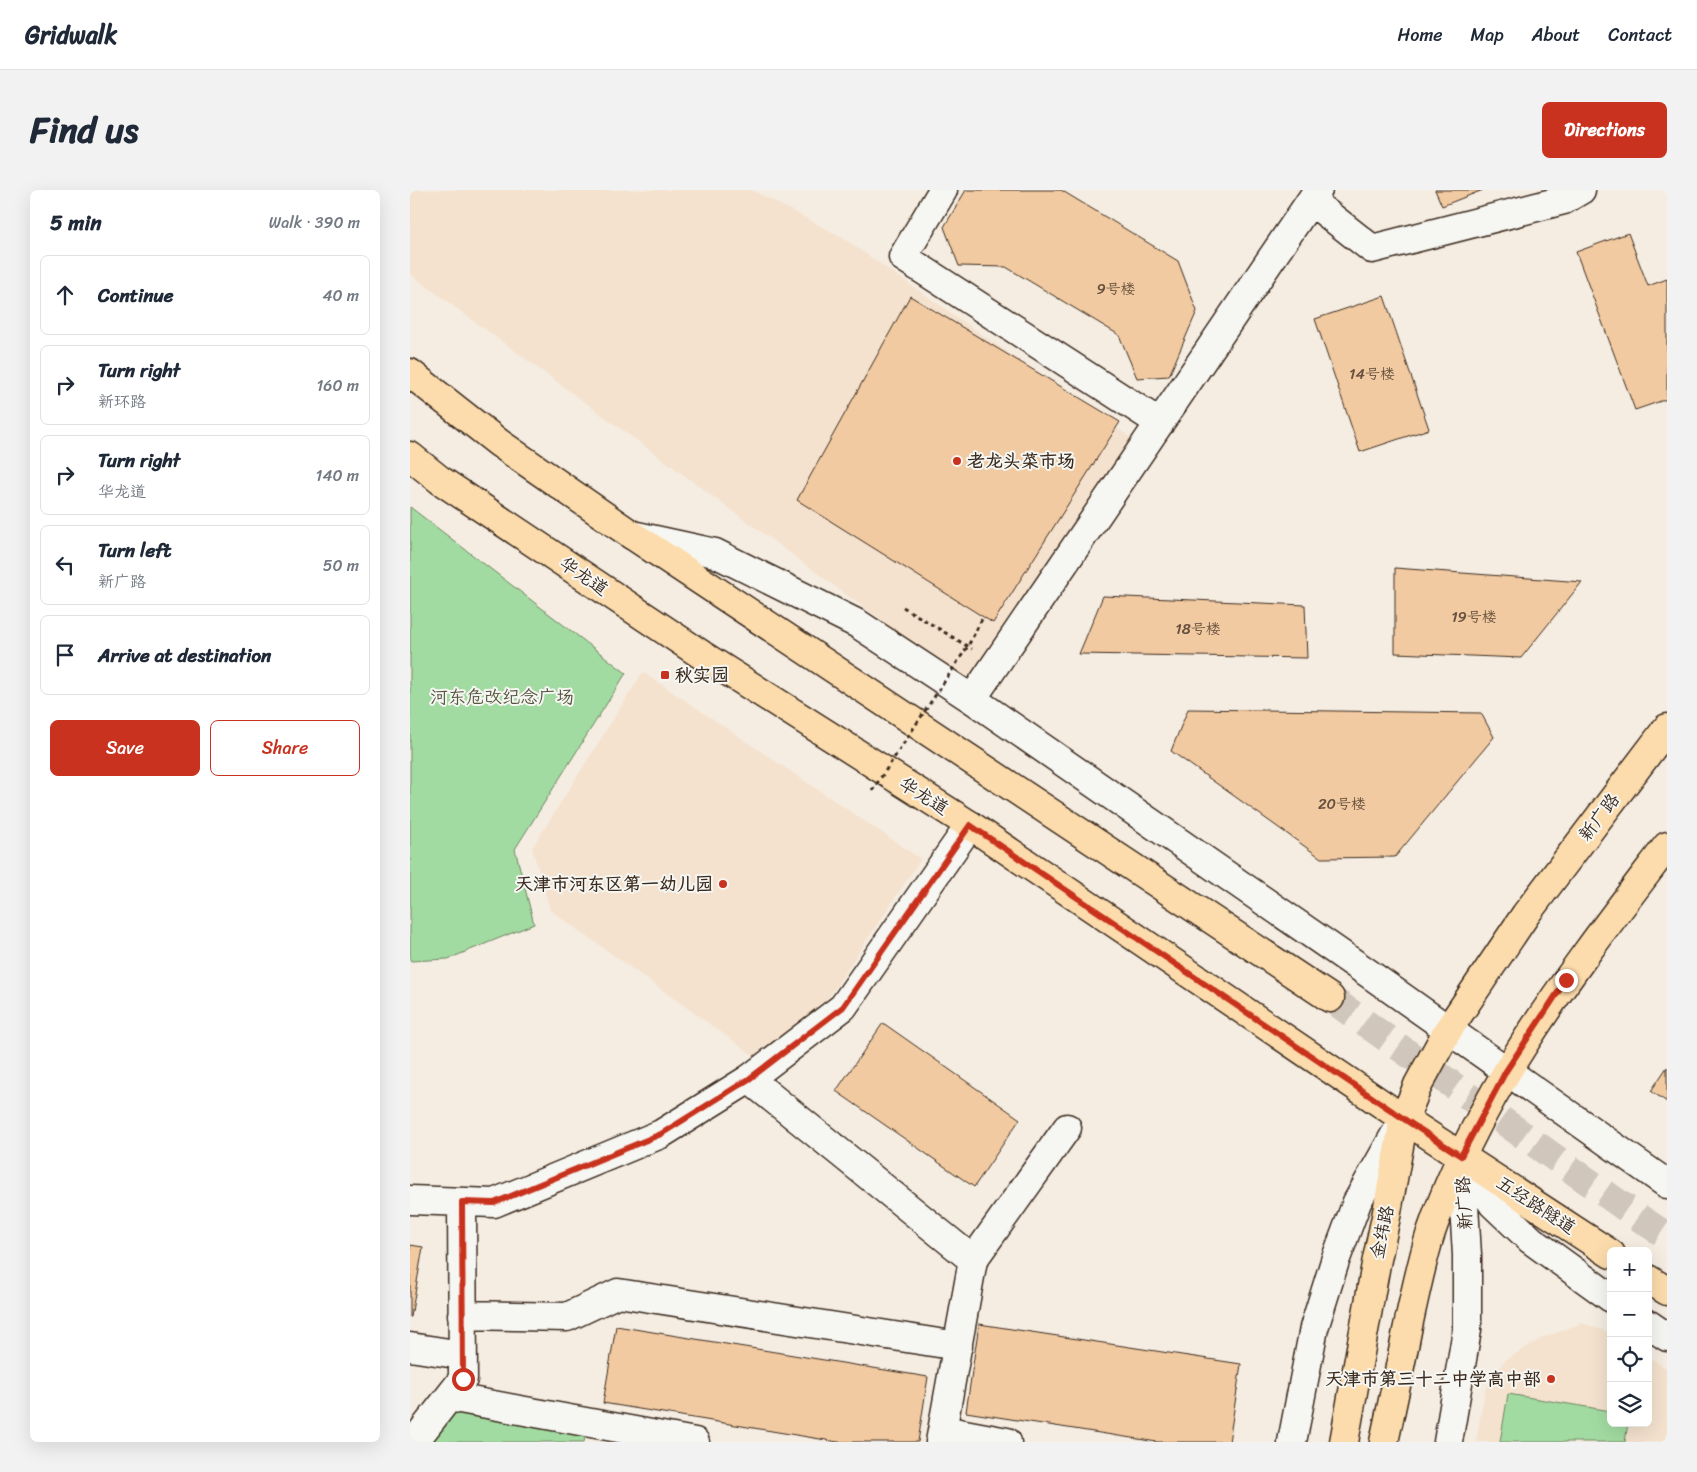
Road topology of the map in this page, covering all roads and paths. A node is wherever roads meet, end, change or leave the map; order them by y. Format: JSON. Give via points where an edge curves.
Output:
{"nodes":[{"id":1,"x":944,"y":190,"type":"edge"},
{"id":2,"x":1581,"y":190,"type":"edge"},
{"id":3,"x":1315,"y":195,"type":"edge"},
{"id":4,"x":410,"y":373,"type":"edge"},
{"id":5,"x":1160,"y":423,"type":"junction"},
{"id":6,"x":410,"y":456,"type":"edge"},
{"id":7,"x":632,"y":535,"type":"junction"},
{"id":8,"x":904,"y":607,"type":"dead end"},
{"id":9,"x":983,"y":617,"type":"dead end"},
{"id":10,"x":968,"y":646,"type":"junction"},
{"id":11,"x":996,"y":664,"type":"junction"},
{"id":12,"x":972,"y":699,"type":"junction"},
{"id":13,"x":1667,"y":728,"type":"edge"},
{"id":14,"x":872,"y":792,"type":"dead end"},
{"id":15,"x":970,"y":825,"type":"junction"},
{"id":16,"x":1667,"y":846,"type":"edge"},
{"id":17,"x":1330,"y":998,"type":"tunnel mouth"},
{"id":18,"x":1448,"y":1030,"type":"junction"},
{"id":19,"x":1506,"y":1071,"type":"junction"},
{"id":20,"x":749,"y":1079,"type":"junction"},
{"id":21,"x":1404,"y":1119,"type":"junction"},
{"id":22,"x":1067,"y":1128,"type":"dead end"},
{"id":23,"x":1461,"y":1156,"type":"junction"},
{"id":24,"x":1667,"y":1184,"type":"edge"},
{"id":25,"x":410,"y":1200,"type":"edge"},
{"id":26,"x":462,"y":1202,"type":"junction"},
{"id":27,"x":1607,"y":1251,"type":"edge"},
{"id":28,"x":972,"y":1260,"type":"junction"},
{"id":29,"x":1652,"y":1282,"type":"edge"},
{"id":30,"x":1667,"y":1291,"type":"edge"},
{"id":31,"x":1607,"y":1295,"type":"edge"},
{"id":32,"x":462,"y":1315,"type":"junction"},
{"id":33,"x":1652,"y":1327,"type":"edge"},
{"id":34,"x":1667,"y":1338,"type":"edge"},
{"id":35,"x":958,"y":1346,"type":"junction"},
{"id":36,"x":410,"y":1347,"type":"edge"},
{"id":37,"x":462,"y":1355,"type":"junction"},
{"id":38,"x":449,"y":1397,"type":"junction"},
{"id":39,"x":942,"y":1436,"type":"edge"},
{"id":40,"x":414,"y":1442,"type":"edge"},
{"id":41,"x":695,"y":1442,"type":"edge"},
{"id":42,"x":1006,"y":1442,"type":"edge"},
{"id":43,"x":1292,"y":1442,"type":"edge"},
{"id":44,"x":1344,"y":1442,"type":"edge"},
{"id":45,"x":1384,"y":1442,"type":"edge"},
{"id":46,"x":1448,"y":1442,"type":"edge"}],
"edges":[{"from":1,"to":5,"type":"street","via":[[903,257]]},
{"from":2,"to":3,"type":"street","via":[[1564,200],[1372,249]]},
{"from":3,"to":5,"type":"street"},
{"from":4,"to":7,"type":"main road","via":[[499,443]]},
{"from":5,"to":11,"type":"street"},
{"from":6,"to":15,"type":"main road","name":"华龙道","via":[[440,480],[702,655]]},
{"from":7,"to":12,"type":"street","via":[[715,553],[858,624]]},
{"from":7,"to":17,"type":"main road"},
{"from":8,"to":10,"type":"path"},
{"from":9,"to":10,"type":"path","bridge":true},
{"from":10,"to":11,"type":"path"},
{"from":10,"to":14,"type":"path","bridge":true},
{"from":11,"to":12,"type":"street"},
{"from":12,"to":18,"type":"street"},
{"from":13,"to":18,"type":"main road","name":"新广路","via":[[1526,914]]},
{"from":15,"to":20,"type":"street","via":[[843,1007]]},
{"from":15,"to":21,"type":"main road","name":"华龙道"},
{"from":16,"to":19,"type":"main road","name":"新广路","via":[[1566,980]]},
{"from":18,"to":19,"type":"street"},
{"from":18,"to":21,"type":"main road","name":"金纬路"},
{"from":19,"to":23,"type":"main road","name":"新广路"},
{"from":19,"to":24,"type":"street"},
{"from":20,"to":26,"type":"street","via":[[661,1134],[494,1203]]},
{"from":20,"to":28,"type":"street"},
{"from":21,"to":23,"type":"main road","name":"华龙道"},
{"from":21,"to":43,"type":"street","via":[[1357,1202],[1336,1261],[1314,1328]]},
{"from":21,"to":44,"type":"main road","name":"金纬路"},
{"from":22,"to":28,"type":"street"},
{"from":23,"to":27,"type":"main road","name":"五经路隧道"},
{"from":23,"to":31,"type":"street","via":[[1493,1204],[1531,1240]]},
{"from":23,"to":45,"type":"main road","via":[[1431,1232]]},
{"from":23,"to":46,"type":"street","name":"新广路","via":[[1467,1255],[1467,1330]]},
{"from":25,"to":26,"type":"street"},
{"from":26,"to":32,"type":"street"},
{"from":28,"to":35,"type":"street"},
{"from":29,"to":30,"type":"main road"},
{"from":32,"to":35,"type":"street","via":[[567,1318],[618,1293]]},
{"from":32,"to":37,"type":"street"},
{"from":33,"to":34,"type":"street"},
{"from":35,"to":39,"type":"street"},
{"from":36,"to":37,"type":"street"},
{"from":37,"to":38,"type":"street","via":[[463,1379]]},
{"from":38,"to":40,"type":"street"},
{"from":38,"to":41,"type":"street"},
{"from":39,"to":42,"type":"street"}]}
